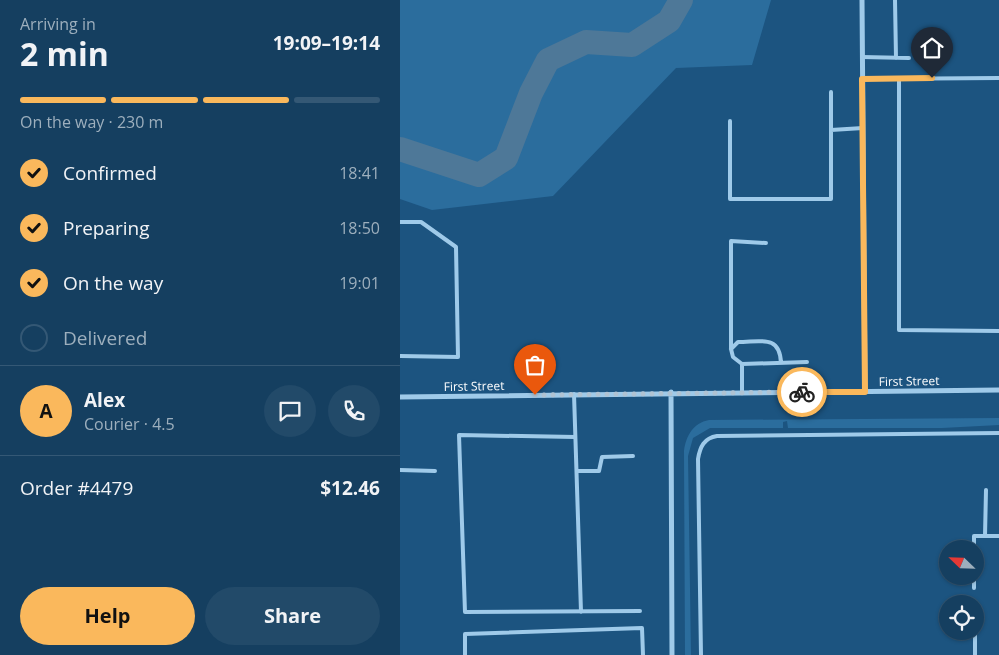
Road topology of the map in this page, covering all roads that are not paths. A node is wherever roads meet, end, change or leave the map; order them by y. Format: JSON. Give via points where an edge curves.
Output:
{"nodes":[{"id":1,"x":862,"y":0,"type":"edge"},
{"id":2,"x":895,"y":0,"type":"edge"},
{"id":3,"x":862,"y":57,"type":"junction"},
{"id":4,"x":896,"y":58,"type":"junction"},
{"id":5,"x":909,"y":58,"type":"dead end"},
{"id":6,"x":999,"y":78,"type":"edge"},
{"id":7,"x":862,"y":79,"type":"junction"},
{"id":8,"x":899,"y":79,"type":"junction"},
{"id":9,"x":831,"y":92,"type":"dead end"},
{"id":10,"x":730,"y":122,"type":"dead end"},
{"id":11,"x":863,"y":128,"type":"junction"},
{"id":12,"x":831,"y":130,"type":"junction"},
{"id":13,"x":400,"y":222,"type":"edge"},
{"id":14,"x":766,"y":243,"type":"dead end"},
{"id":15,"x":999,"y":331,"type":"edge"},
{"id":16,"x":731,"y":349,"type":"junction"},
{"id":17,"x":400,"y":356,"type":"edge"},
{"id":18,"x":807,"y":362,"type":"dead end"},
{"id":19,"x":781,"y":363,"type":"junction"},
{"id":20,"x":742,"y":364,"type":"junction"},
{"id":21,"x":999,"y":390,"type":"edge"},
{"id":22,"x":671,"y":392,"type":"junction"},
{"id":23,"x":742,"y":392,"type":"junction"},
{"id":24,"x":865,"y":392,"type":"junction"},
{"id":25,"x":574,"y":394,"type":"junction"},
{"id":26,"x":400,"y":397,"type":"edge"},
{"id":27,"x":999,"y":433,"type":"edge"},
{"id":28,"x":576,"y":437,"type":"junction"},
{"id":29,"x":633,"y":456,"type":"dead end"},
{"id":30,"x":400,"y":470,"type":"edge"},
{"id":31,"x":434,"y":471,"type":"dead end"},
{"id":32,"x":577,"y":471,"type":"junction"},
{"id":33,"x":986,"y":490,"type":"dead end"},
{"id":34,"x":986,"y":536,"type":"junction"},
{"id":35,"x":999,"y":536,"type":"edge"},
{"id":36,"x":974,"y":540,"type":"edge"},
{"id":37,"x":581,"y":612,"type":"junction"},
{"id":38,"x":640,"y":612,"type":"dead end"},
{"id":39,"x":975,"y":640,"type":"edge"},
{"id":40,"x":465,"y":655,"type":"edge"},
{"id":41,"x":643,"y":655,"type":"edge"},
{"id":42,"x":672,"y":655,"type":"edge"},
{"id":43,"x":700,"y":655,"type":"edge"},
{"id":44,"x":975,"y":655,"type":"edge"}],
"edges":[{"from":1,"to":3,"type":"street"},
{"from":2,"to":4,"type":"lane"},
{"from":3,"to":4,"type":"lane"},
{"from":3,"to":7,"type":"street"},
{"from":4,"to":5,"type":"lane"},
{"from":6,"to":8,"type":"lane"},
{"from":7,"to":8,"type":"lane"},
{"from":7,"to":11,"type":"street"},
{"from":8,"to":15,"type":"lane","via":[[899,330]]},
{"from":9,"to":12,"type":"lane"},
{"from":10,"to":12,"type":"lane","via":[[730,199],[831,199]]},
{"from":11,"to":12,"type":"lane"},
{"from":11,"to":24,"type":"street"},
{"from":13,"to":17,"type":"lane","via":[[421,222],[456,247],[458,357]]},
{"from":14,"to":16,"type":"lane","via":[[731,241]]},
{"from":16,"to":19,"type":"lane","via":[[738,342],[770,342],[777,345]]},
{"from":16,"to":20,"type":"lane","via":[[733,356]]},
{"from":18,"to":19,"type":"lane"},
{"from":19,"to":20,"type":"lane"},
{"from":20,"to":23,"type":"lane"},
{"from":21,"to":24,"type":"street","name":"First Street"},
{"from":22,"to":23,"type":"street","name":"First Street"},
{"from":22,"to":25,"type":"street","name":"First Street"},
{"from":22,"to":42,"type":"street"},
{"from":23,"to":24,"type":"street","name":"First Street"},
{"from":25,"to":26,"type":"street","name":"First Street"},
{"from":25,"to":28,"type":"lane"},
{"from":27,"to":43,"type":"lane","via":[[708,438],[698,459]]},
{"from":28,"to":32,"type":"lane"},
{"from":28,"to":37,"type":"lane","via":[[459,435],[465,612]]},
{"from":29,"to":32,"type":"lane","via":[[602,457],[599,471]]},
{"from":30,"to":31,"type":"lane"},
{"from":32,"to":37,"type":"lane"},
{"from":33,"to":34,"type":"lane"},
{"from":34,"to":35,"type":"lane"},
{"from":34,"to":36,"type":"lane","via":[[974,536]]},
{"from":37,"to":38,"type":"lane"},
{"from":39,"to":44,"type":"lane"},
{"from":40,"to":41,"type":"lane","via":[[465,634],[642,628]]}]}
